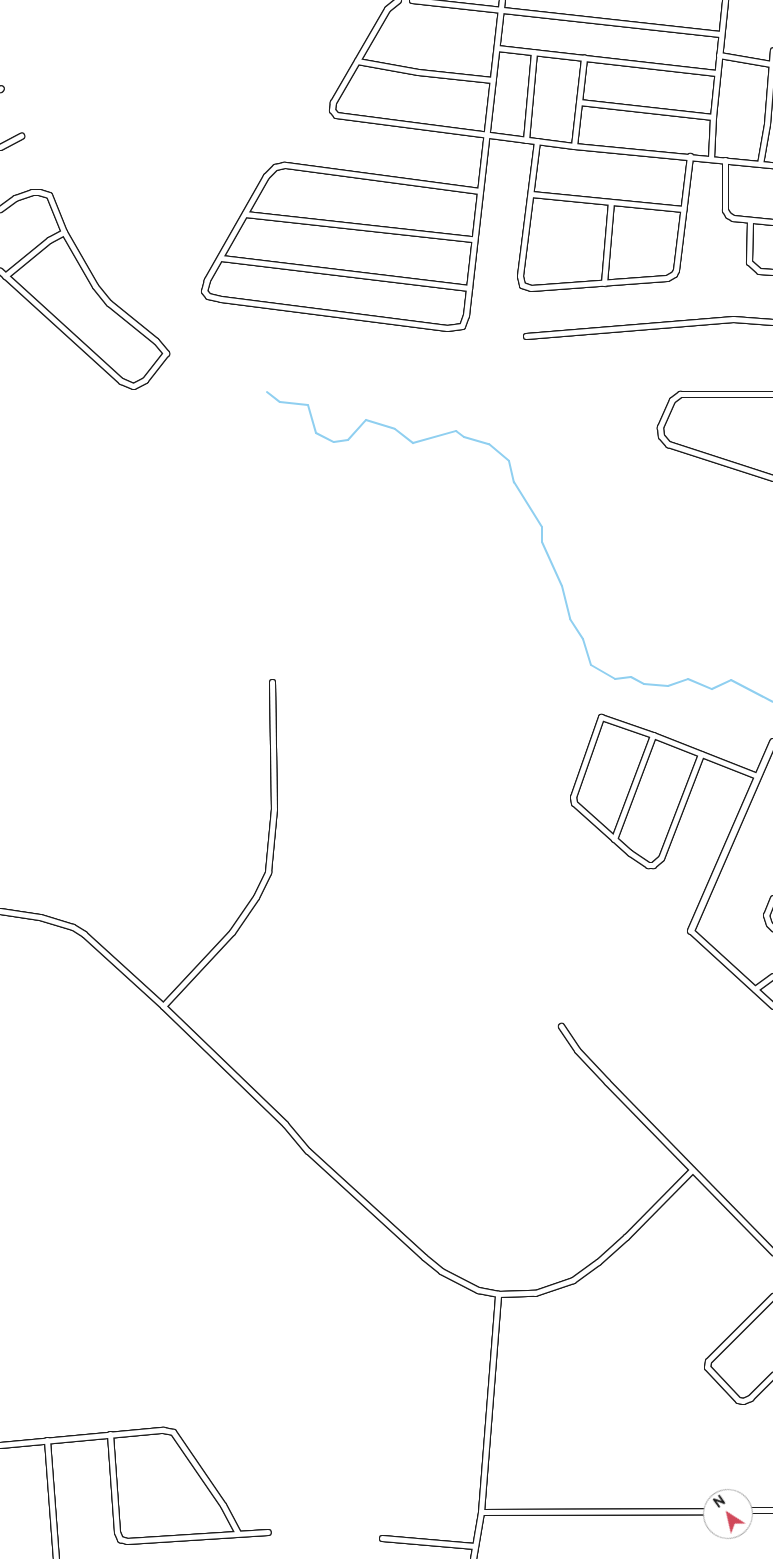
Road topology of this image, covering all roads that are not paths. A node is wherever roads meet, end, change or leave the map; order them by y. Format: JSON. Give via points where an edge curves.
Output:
{"nodes":[{"id":1,"x":398,"y":0,"type":"edge"},
{"id":2,"x":412,"y":0,"type":"edge"},
{"id":3,"x":502,"y":0,"type":"edge"},
{"id":4,"x":725,"y":0,"type":"edge"},
{"id":5,"x":501,"y":9,"type":"junction"},
{"id":6,"x":720,"y":34,"type":"junction"},
{"id":7,"x":497,"y":48,"type":"junction"},
{"id":8,"x":773,"y":50,"type":"edge"},
{"id":9,"x":534,"y":52,"type":"junction"},
{"id":10,"x":719,"y":56,"type":"junction"},
{"id":11,"x":584,"y":58,"type":"junction"},
{"id":12,"x":357,"y":61,"type":"junction"},
{"id":13,"x":770,"y":64,"type":"junction"},
{"id":14,"x":717,"y":73,"type":"junction"},
{"id":15,"x":493,"y":80,"type":"junction"},
{"id":16,"x":771,"y":84,"type":"edge"},
{"id":17,"x":579,"y":102,"type":"junction"},
{"id":18,"x":713,"y":116,"type":"junction"},
{"id":19,"x":770,"y":124,"type":"edge"},
{"id":20,"x":488,"y":134,"type":"junction"},
{"id":21,"x":21,"y":136,"type":"dead end"},
{"id":22,"x":526,"y":140,"type":"junction"},
{"id":23,"x":537,"y":141,"type":"junction"},
{"id":24,"x":574,"y":146,"type":"junction"},
{"id":25,"x":0,"y":147,"type":"edge"},
{"id":26,"x":690,"y":156,"type":"junction"},
{"id":27,"x":711,"y":158,"type":"junction"},
{"id":28,"x":725,"y":160,"type":"junction"},
{"id":29,"x":760,"y":164,"type":"junction"},
{"id":30,"x":773,"y":165,"type":"edge"},
{"id":31,"x":480,"y":191,"type":"junction"},
{"id":32,"x":531,"y":194,"type":"junction"},
{"id":33,"x":611,"y":202,"type":"junction"},
{"id":34,"x":0,"y":209,"type":"edge"},
{"id":35,"x":683,"y":209,"type":"junction"},
{"id":36,"x":245,"y":214,"type":"junction"},
{"id":37,"x":750,"y":221,"type":"junction"},
{"id":38,"x":773,"y":222,"type":"edge"},
{"id":39,"x":64,"y":232,"type":"junction"},
{"id":40,"x":473,"y":239,"type":"junction"},
{"id":41,"x":221,"y":258,"type":"junction"},
{"id":42,"x":0,"y":271,"type":"edge"},
{"id":43,"x":773,"y":272,"type":"edge"},
{"id":44,"x":6,"y":276,"type":"junction"},
{"id":45,"x":604,"y":283,"type":"junction"},
{"id":46,"x":469,"y":288,"type":"junction"},
{"id":47,"x":773,"y":322,"type":"edge"},
{"id":48,"x":526,"y":336,"type":"dead end"},
{"id":49,"x":773,"y":394,"type":"edge"},
{"id":50,"x":773,"y":478,"type":"edge"},
{"id":51,"x":272,"y":682,"type":"dead end"},
{"id":52,"x":653,"y":735,"type":"junction"},
{"id":53,"x":773,"y":742,"type":"edge"},
{"id":54,"x":701,"y":754,"type":"junction"},
{"id":55,"x":757,"y":776,"type":"junction"},
{"id":56,"x":614,"y":839,"type":"junction"},
{"id":57,"x":773,"y":898,"type":"edge"},
{"id":58,"x":0,"y":912,"type":"edge"},
{"id":59,"x":773,"y":928,"type":"edge"},
{"id":60,"x":691,"y":931,"type":"joint"},
{"id":61,"x":773,"y":976,"type":"edge"},
{"id":62,"x":754,"y":989,"type":"junction"},
{"id":63,"x":163,"y":1006,"type":"junction"},
{"id":64,"x":773,"y":1006,"type":"edge"},
{"id":65,"x":561,"y":1026,"type":"dead end"},
{"id":66,"x":692,"y":1170,"type":"junction"},
{"id":67,"x":773,"y":1252,"type":"edge"},
{"id":68,"x":498,"y":1294,"type":"junction"},
{"id":69,"x":773,"y":1296,"type":"edge"},
{"id":70,"x":773,"y":1375,"type":"edge"},
{"id":71,"x":110,"y":1434,"type":"junction"},
{"id":72,"x":47,"y":1440,"type":"junction"},
{"id":73,"x":0,"y":1445,"type":"edge"},
{"id":74,"x":753,"y":1510,"type":"edge"},
{"id":75,"x":773,"y":1510,"type":"edge"},
{"id":76,"x":703,"y":1511,"type":"edge"},
{"id":77,"x":481,"y":1512,"type":"junction"},
{"id":78,"x":268,"y":1532,"type":"dead end"},
{"id":79,"x":238,"y":1533,"type":"junction"},
{"id":80,"x":382,"y":1538,"type":"dead end"},
{"id":81,"x":475,"y":1546,"type":"junction"},
{"id":82,"x":56,"y":1559,"type":"edge"},
{"id":83,"x":473,"y":1559,"type":"edge"}],
"edges":[{"from":1,"to":12,"type":"street","via":[[387,9]]},
{"from":2,"to":5,"type":"street"},
{"from":3,"to":5,"type":"street"},
{"from":4,"to":6,"type":"street"},
{"from":5,"to":6,"type":"street"},
{"from":5,"to":7,"type":"street"},
{"from":6,"to":10,"type":"street"},
{"from":7,"to":9,"type":"street"},
{"from":7,"to":15,"type":"street"},
{"from":8,"to":13,"type":"street"},
{"from":9,"to":11,"type":"street"},
{"from":9,"to":22,"type":"street"},
{"from":10,"to":13,"type":"street"},
{"from":10,"to":14,"type":"street"},
{"from":11,"to":14,"type":"street"},
{"from":11,"to":17,"type":"street"},
{"from":12,"to":15,"type":"street"},
{"from":12,"to":20,"type":"street","via":[[333,102],[332,110],[336,115]]},
{"from":13,"to":16,"type":"street"},
{"from":14,"to":18,"type":"street"},
{"from":15,"to":20,"type":"street"},
{"from":16,"to":19,"type":"street"},
{"from":17,"to":18,"type":"street"},
{"from":17,"to":24,"type":"street"},
{"from":18,"to":27,"type":"street"},
{"from":19,"to":29,"type":"street"},
{"from":20,"to":22,"type":"street"},
{"from":20,"to":31,"type":"street"},
{"from":21,"to":25,"type":"street"},
{"from":22,"to":23,"type":"street"},
{"from":23,"to":24,"type":"street"},
{"from":23,"to":32,"type":"street"},
{"from":24,"to":26,"type":"street"},
{"from":26,"to":27,"type":"street"},
{"from":26,"to":35,"type":"street"},
{"from":27,"to":28,"type":"street"},
{"from":28,"to":29,"type":"street"},
{"from":28,"to":37,"type":"street","via":[[725,210],[733,218]]},
{"from":29,"to":30,"type":"street"},
{"from":31,"to":36,"type":"street","via":[[279,165],[266,176]]},
{"from":31,"to":40,"type":"street"},
{"from":32,"to":33,"type":"street"},
{"from":32,"to":45,"type":"street","via":[[520,276],[522,285],[531,288]]},
{"from":33,"to":35,"type":"street"},
{"from":33,"to":45,"type":"street"},
{"from":34,"to":39,"type":"street","via":[[15,198],[32,192],[49,195]]},
{"from":35,"to":45,"type":"street","via":[[674,274],[667,278]]},
{"from":36,"to":40,"type":"street"},
{"from":36,"to":41,"type":"street"},
{"from":37,"to":38,"type":"street"},
{"from":37,"to":43,"type":"street","via":[[749,262],[760,271]]},
{"from":39,"to":44,"type":"street","via":[[49,240]]},
{"from":39,"to":44,"type":"street","via":[[84,269],[109,303],[166,353],[145,380],[133,386],[122,381]]},
{"from":40,"to":46,"type":"street"},
{"from":41,"to":46,"type":"street"},
{"from":41,"to":46,"type":"street","via":[[204,287],[205,293],[214,298],[447,328],[459,328],[465,322]]},
{"from":42,"to":44,"type":"street"},
{"from":47,"to":48,"type":"street","via":[[733,319]]},
{"from":49,"to":50,"type":"street","via":[[680,394],[672,400],[660,427],[661,436],[668,444]]},
{"from":51,"to":63,"type":"street","via":[[274,809],[268,872],[256,897],[232,932]]},
{"from":52,"to":54,"type":"street"},
{"from":52,"to":56,"type":"street"},
{"from":52,"to":56,"type":"street","via":[[601,717],[574,803]]},
{"from":53,"to":55,"type":"street"},
{"from":54,"to":55,"type":"street"},
{"from":54,"to":56,"type":"street","via":[[658,861],[648,865]]},
{"from":55,"to":60,"type":"street"},
{"from":57,"to":59,"type":"street","via":[[766,915]]},
{"from":58,"to":63,"type":"street","via":[[40,917],[73,927]]},
{"from":60,"to":62,"type":"street"},
{"from":61,"to":62,"type":"street"},
{"from":62,"to":64,"type":"street"},
{"from":63,"to":68,"type":"street","via":[[285,1124],[308,1151],[424,1257],[461,1282]]},
{"from":65,"to":66,"type":"street","via":[[577,1050]]},
{"from":66,"to":67,"type":"street"},
{"from":66,"to":68,"type":"street","via":[[626,1237],[573,1280],[535,1293]]},
{"from":68,"to":77,"type":"street"},
{"from":69,"to":70,"type":"street","via":[[708,1361],[707,1367],[738,1400],[743,1401]]},
{"from":71,"to":72,"type":"street"},
{"from":71,"to":79,"type":"street","via":[[173,1432]]},
{"from":71,"to":79,"type":"street","via":[[120,1539]]},
{"from":72,"to":73,"type":"street"},
{"from":72,"to":82,"type":"street"},
{"from":74,"to":75,"type":"street"},
{"from":76,"to":77,"type":"street"},
{"from":77,"to":81,"type":"street"},
{"from":78,"to":79,"type":"street"},
{"from":80,"to":81,"type":"street"},
{"from":81,"to":83,"type":"street"}]}
